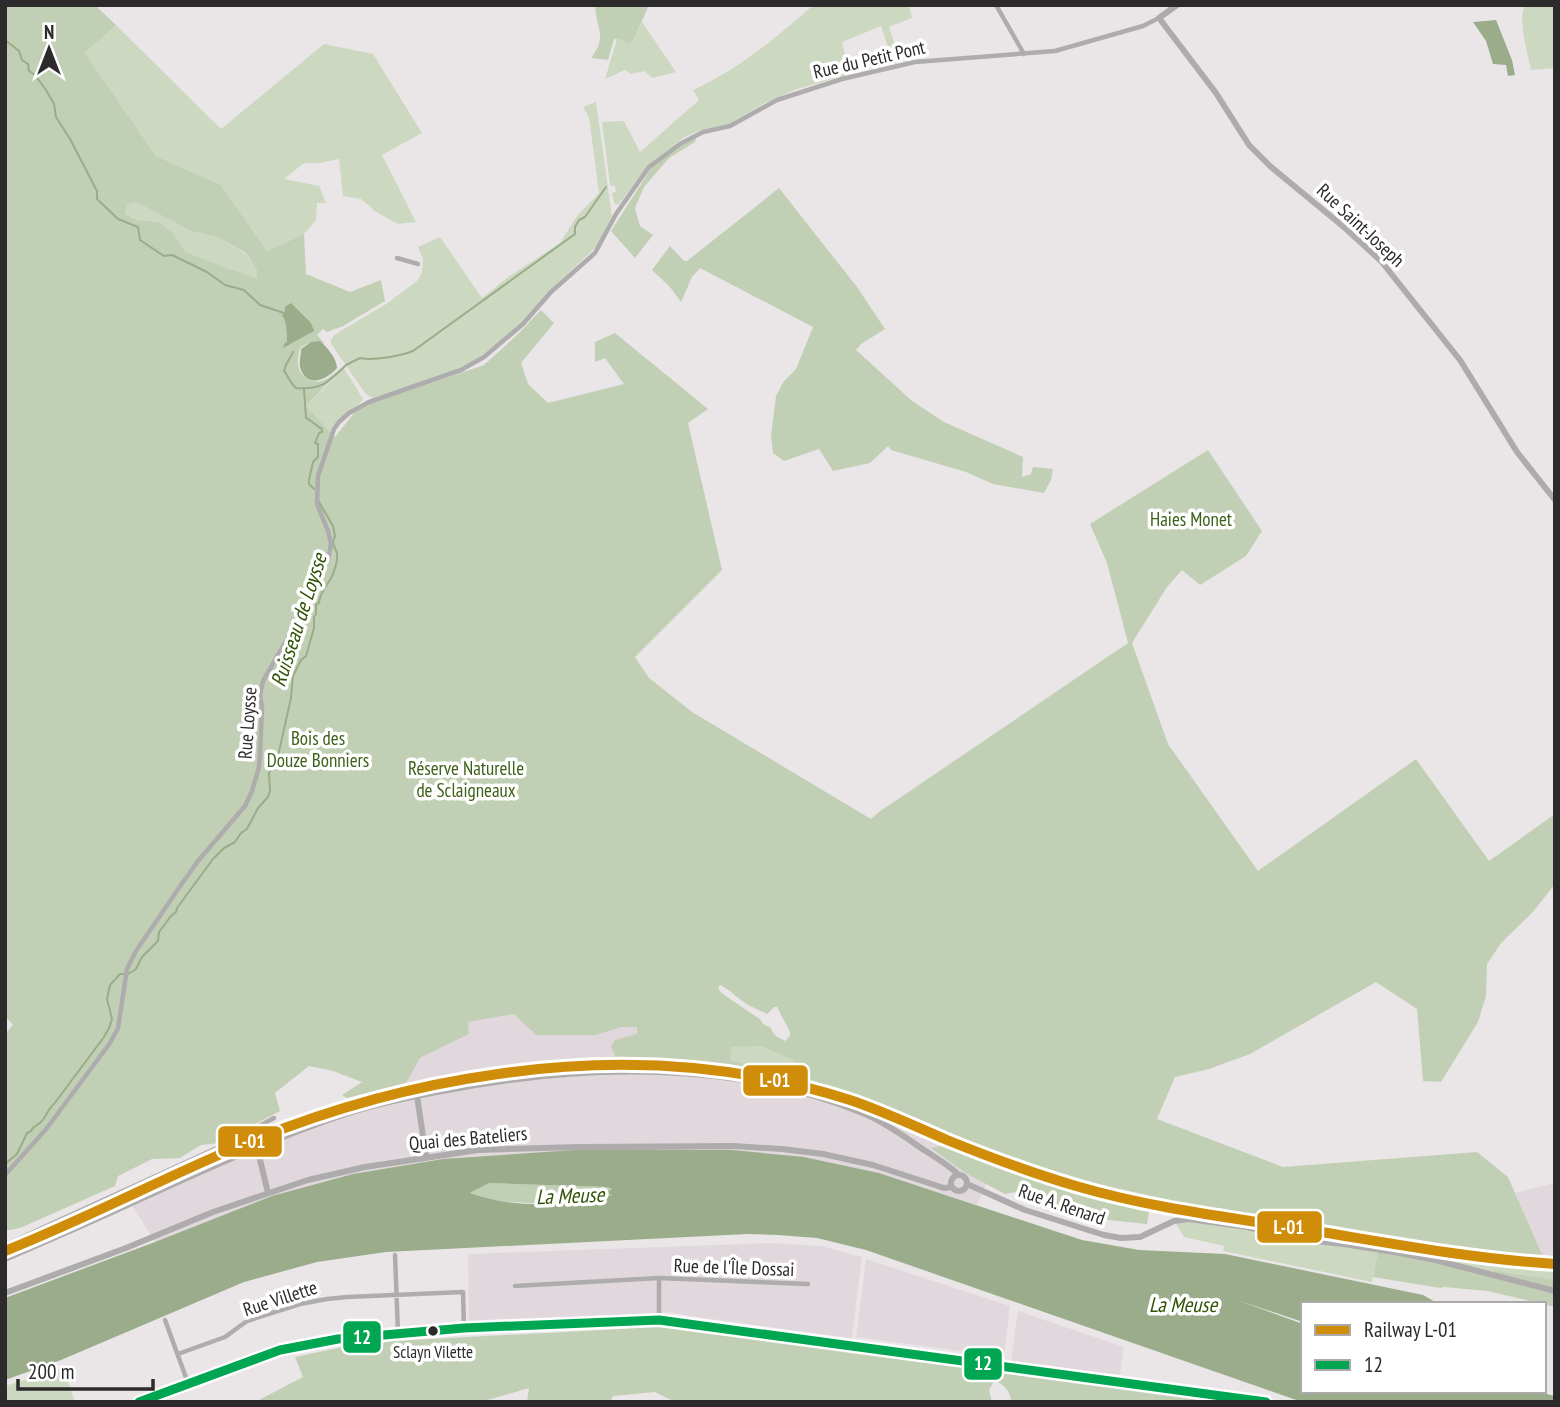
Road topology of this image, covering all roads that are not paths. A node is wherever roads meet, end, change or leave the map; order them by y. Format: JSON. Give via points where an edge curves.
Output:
{"nodes":[{"id":1,"x":996,"y":5,"type":"edge"},
{"id":2,"x":1177,"y":5,"type":"edge"},
{"id":3,"x":1159,"y":18,"type":"junction"},
{"id":4,"x":1024,"y":54,"type":"junction"},
{"id":5,"x":609,"y":225,"type":"joint"},
{"id":6,"x":397,"y":258,"type":"dead end"},
{"id":7,"x":418,"y":264,"type":"dead end"},
{"id":8,"x":1555,"y":500,"type":"edge"},
{"id":9,"x":417,"y":1096,"type":"junction"},
{"id":10,"x":274,"y":1118,"type":"dead end"},
{"id":11,"x":257,"y":1147,"type":"junction"},
{"id":12,"x":426,"y":1156,"type":"junction"},
{"id":13,"x":958,"y":1174,"type":"junction"},
{"id":14,"x":5,"y":1175,"type":"edge"},
{"id":15,"x":967,"y":1184,"type":"junction"},
{"id":16,"x":952,"y":1188,"type":"junction"},
{"id":17,"x":268,"y":1193,"type":"junction"},
{"id":18,"x":5,"y":1245,"type":"edge"},
{"id":19,"x":395,"y":1255,"type":"dead end"},
{"id":20,"x":5,"y":1258,"type":"edge"},
{"id":21,"x":659,"y":1278,"type":"junction"},
{"id":22,"x":808,"y":1284,"type":"dead end"},
{"id":23,"x":515,"y":1286,"type":"dead end"},
{"id":24,"x":1555,"y":1291,"type":"edge"},
{"id":25,"x":5,"y":1293,"type":"edge"},
{"id":26,"x":397,"y":1294,"type":"junction"},
{"id":27,"x":165,"y":1320,"type":"dead end"},
{"id":28,"x":659,"y":1320,"type":"junction"},
{"id":29,"x":464,"y":1328,"type":"junction"},
{"id":30,"x":398,"y":1332,"type":"junction"},
{"id":31,"x":178,"y":1354,"type":"junction"},
{"id":32,"x":188,"y":1383,"type":"junction"},
{"id":33,"x":138,"y":1402,"type":"edge"},
{"id":34,"x":1268,"y":1402,"type":"edge"}],
"edges":[{"from":1,"to":4,"type":"street"},
{"from":2,"to":3,"type":"street","name":"Rue du Petit Pont"},
{"from":3,"to":4,"type":"street","name":"Rue du Petit Pont","via":[[1055,51]]},
{"from":3,"to":8,"type":"street","name":"Rue Saint-Joseph","via":[[1250,145],[1381,261],[1407,292],[1460,360],[1517,452]]},
{"from":4,"to":5,"type":"street","name":"Rue du Petit Pont","via":[[915,62],[777,100],[730,126],[703,132],[661,158],[649,167]]},
{"from":5,"to":14,"type":"street","name":"Rue Loysse","via":[[594,253],[484,357],[461,370],[369,402],[349,413],[334,429],[318,476],[317,497],[330,554],[262,681],[259,767],[252,791],[136,951],[126,975],[118,1028],[110,1043],[47,1128]]},
{"from":6,"to":7,"type":"street"},
{"from":9,"to":11,"type":"street","via":[[347,1113]]},
{"from":9,"to":12,"type":"street"},
{"from":9,"to":13,"type":"street","via":[[555,1076],[616,1072],[706,1075],[795,1092],[866,1114]]},
{"from":10,"to":18,"type":"street"},
{"from":11,"to":17,"type":"street"},
{"from":11,"to":20,"type":"street"},
{"from":12,"to":16,"type":"street","name":"Quai des Bateliers","via":[[522,1148],[733,1146],[822,1154]]},
{"from":12,"to":17,"type":"street","name":"Quai des Bateliers","via":[[307,1180]]},
{"from":13,"to":15,"type":"street"},
{"from":13,"to":16,"type":"street","via":[[951,1179]]},
{"from":15,"to":16,"type":"street","via":[[963,1190]]},
{"from":15,"to":24,"type":"street","name":"Rue A. Renard","via":[[1024,1210],[1104,1236],[1140,1237],[1189,1219],[1411,1255]]},
{"from":17,"to":25,"type":"street","name":"Quai des Bateliers"},
{"from":19,"to":26,"type":"street"},
{"from":21,"to":22,"type":"street","name":"Rue de l'Île Dossai"},
{"from":21,"to":23,"type":"street","name":"Rue de l'Île Dossai"},
{"from":21,"to":28,"type":"street","name":"Rue de l'Île Dossai"},
{"from":26,"to":29,"type":"street","name":"Rue Villette","via":[[463,1292]]},
{"from":26,"to":30,"type":"street"},
{"from":26,"to":31,"type":"street","name":"Rue Villette","via":[[300,1304],[247,1321],[225,1337]]},
{"from":27,"to":31,"type":"street"},
{"from":28,"to":29,"type":"main road"},
{"from":28,"to":34,"type":"main road"},
{"from":29,"to":30,"type":"main road"},
{"from":30,"to":32,"type":"main road","via":[[280,1350]]},
{"from":31,"to":32,"type":"street"},
{"from":32,"to":33,"type":"main road"}]}
